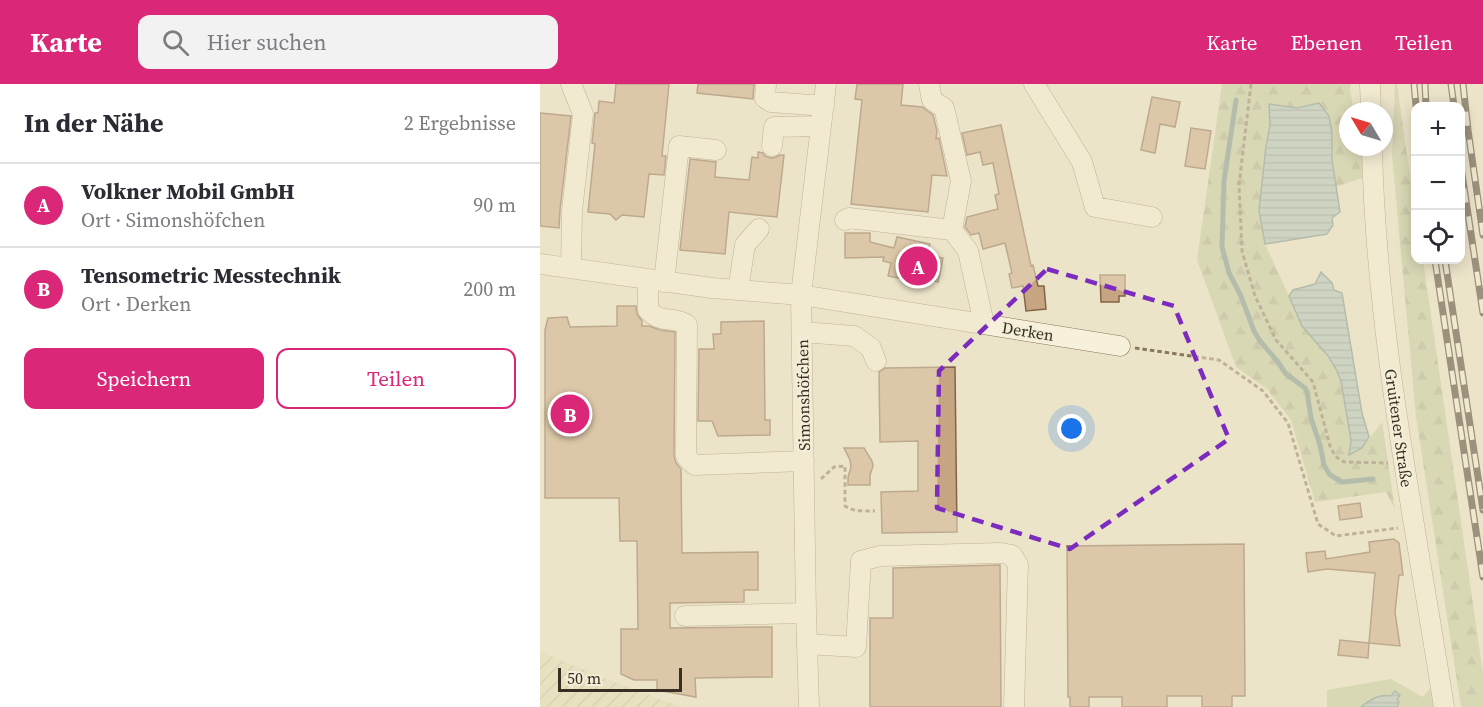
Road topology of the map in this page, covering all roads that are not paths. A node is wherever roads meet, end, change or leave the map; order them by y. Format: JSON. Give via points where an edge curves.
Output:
{"nodes":[{"id":1,"x":571,"y":84,"type":"edge"},
{"id":2,"x":766,"y":84,"type":"edge"},
{"id":3,"x":826,"y":84,"type":"edge"},
{"id":4,"x":929,"y":84,"type":"edge"},
{"id":5,"x":1034,"y":84,"type":"edge"},
{"id":6,"x":1370,"y":84,"type":"edge"},
{"id":7,"x":1371,"y":102,"type":"edge"},
{"id":8,"x":824,"y":106,"type":"junction"},
{"id":9,"x":821,"y":126,"type":"junction"},
{"id":10,"x":772,"y":146,"type":"dead end"},
{"id":11,"x":716,"y":150,"type":"dead end"},
{"id":12,"x":1372,"y":156,"type":"edge"},
{"id":13,"x":1152,"y":217,"type":"dead end"},
{"id":14,"x":844,"y":220,"type":"dead end"},
{"id":15,"x":759,"y":229,"type":"dead end"},
{"id":16,"x":952,"y":230,"type":"junction"},
{"id":17,"x":540,"y":264,"type":"edge"},
{"id":18,"x":571,"y":268,"type":"junction"},
{"id":19,"x":656,"y":281,"type":"junction"},
{"id":20,"x":738,"y":290,"type":"junction"},
{"id":21,"x":801,"y":295,"type":"junction"},
{"id":22,"x":984,"y":324,"type":"junction"},
{"id":23,"x":802,"y":332,"type":"junction"},
{"id":24,"x":1120,"y":346,"type":"road end"},
{"id":25,"x":876,"y":361,"type":"dead end"},
{"id":26,"x":804,"y":461,"type":"junction"},
{"id":27,"x":806,"y":613,"type":"junction"},
{"id":28,"x":685,"y":616,"type":"dead end"},
{"id":29,"x":807,"y":644,"type":"junction"},
{"id":30,"x":809,"y":707,"type":"edge"},
{"id":31,"x":1014,"y":707,"type":"edge"},
{"id":32,"x":1444,"y":707,"type":"edge"}],
"edges":[{"from":1,"to":18,"type":"street","via":[[583,114],[572,211]]},
{"from":2,"to":8,"type":"street","via":[[765,98],[771,102]]},
{"from":3,"to":8,"type":"street","name":"Simonshöfchen"},
{"from":4,"to":16,"type":"street","via":[[932,100],[944,108],[961,181]]},
{"from":5,"to":13,"type":"street","via":[[1082,162],[1095,207]]},
{"from":6,"to":7,"type":"street"},
{"from":8,"to":9,"type":"street","name":"Simonshöfchen"},
{"from":9,"to":10,"type":"street","via":[[774,127]]},
{"from":9,"to":21,"type":"street","name":"Simonshöfchen"},
{"from":11,"to":19,"type":"street","via":[[679,146]]},
{"from":12,"to":32,"type":"street","name":"Gruitener Straße","via":[[1378,271],[1403,464]]},
{"from":14,"to":16,"type":"street"},
{"from":15,"to":20,"type":"street","via":[[745,245]]},
{"from":16,"to":22,"type":"street","via":[[968,251]]},
{"from":17,"to":18,"type":"street","name":"Derken"},
{"from":18,"to":19,"type":"street","name":"Derken"},
{"from":19,"to":20,"type":"street","name":"Derken"},
{"from":19,"to":26,"type":"street","via":[[648,310],[660,319],[687,325],[686,456],[690,461],[695,465]]},
{"from":20,"to":21,"type":"street","name":"Derken"},
{"from":21,"to":22,"type":"street","name":"Derken"},
{"from":21,"to":23,"type":"street","name":"Simonshöfchen"},
{"from":22,"to":24,"type":"street","name":"Derken"},
{"from":23,"to":25,"type":"street","via":[[854,336],[871,348]]},
{"from":23,"to":26,"type":"street","name":"Simonshöfchen"},
{"from":26,"to":27,"type":"street","name":"Simonshöfchen"},
{"from":27,"to":28,"type":"street"},
{"from":27,"to":29,"type":"street","name":"Simonshöfchen"},
{"from":29,"to":30,"type":"street","name":"Simonshöfchen"},
{"from":29,"to":31,"type":"street","via":[[856,647],[861,561],[880,556],[1012,555],[1018,565]]}]}
